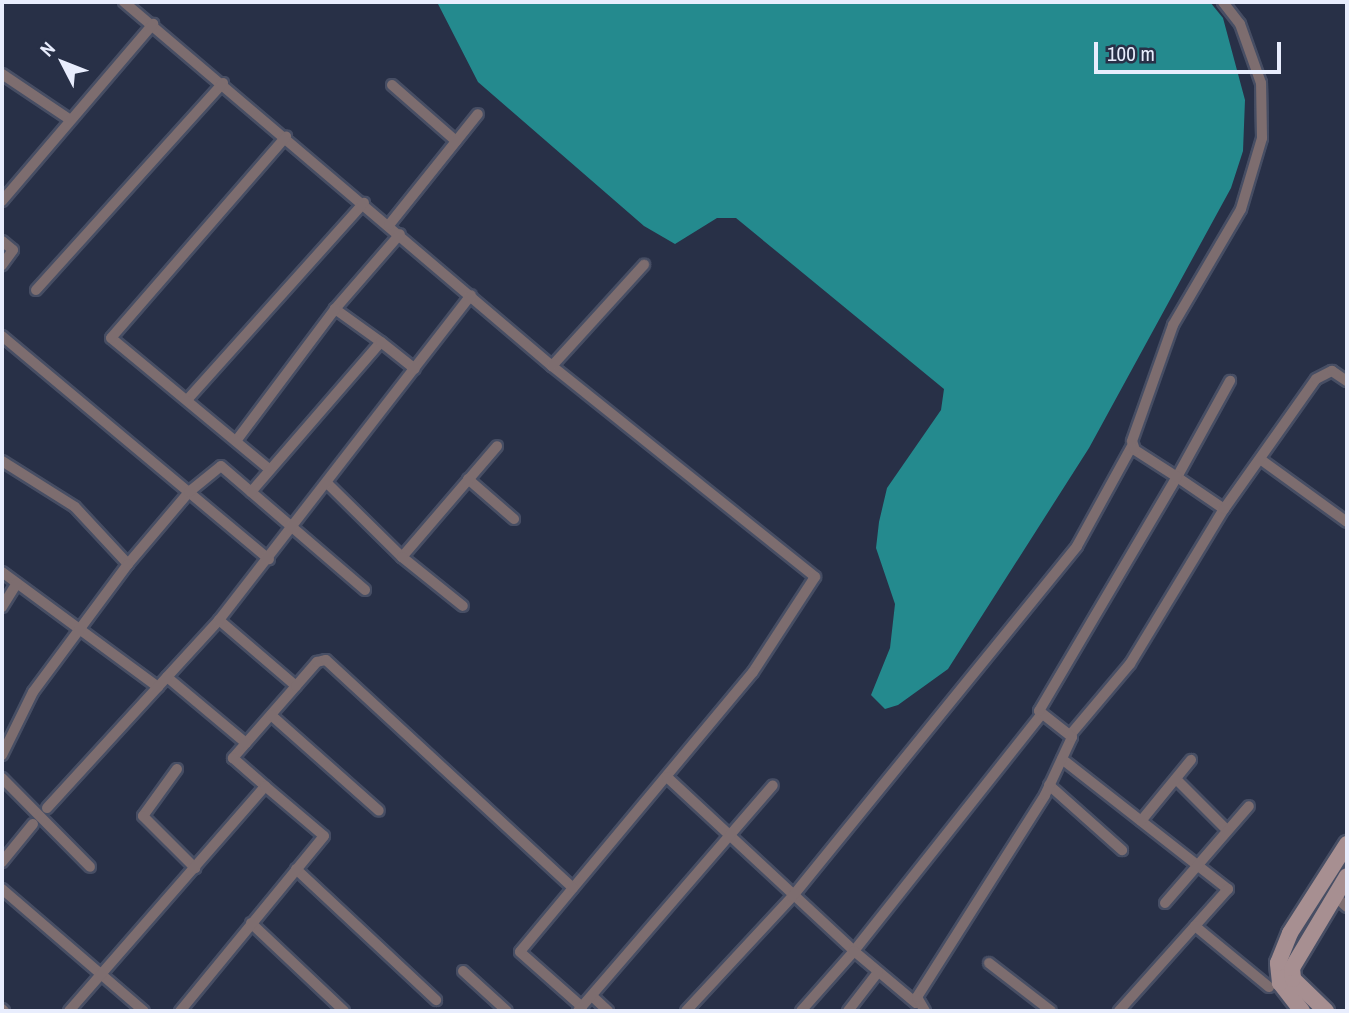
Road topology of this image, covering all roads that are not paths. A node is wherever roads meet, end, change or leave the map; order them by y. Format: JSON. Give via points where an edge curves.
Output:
{"nodes":[{"id":1,"x":124,"y":2,"type":"edge"},
{"id":2,"x":1223,"y":2,"type":"edge"},
{"id":3,"x":153,"y":24,"type":"junction"},
{"id":4,"x":2,"y":74,"type":"edge"},
{"id":5,"x":223,"y":83,"type":"junction"},
{"id":6,"x":392,"y":85,"type":"dead end"},
{"id":7,"x":478,"y":114,"type":"dead end"},
{"id":8,"x":69,"y":119,"type":"junction"},
{"id":9,"x":286,"y":137,"type":"junction"},
{"id":10,"x":456,"y":141,"type":"junction"},
{"id":11,"x":2,"y":201,"type":"edge"},
{"id":12,"x":363,"y":203,"type":"junction"},
{"id":13,"x":389,"y":225,"type":"junction"},
{"id":14,"x":400,"y":234,"type":"junction"},
{"id":15,"x":2,"y":241,"type":"edge"},
{"id":16,"x":2,"y":265,"type":"edge"},
{"id":17,"x":644,"y":265,"type":"dead end"},
{"id":18,"x":36,"y":290,"type":"dead end"},
{"id":19,"x":471,"y":295,"type":"junction"},
{"id":20,"x":335,"y":309,"type":"junction"},
{"id":21,"x":2,"y":336,"type":"edge"},
{"id":22,"x":381,"y":342,"type":"junction"},
{"id":23,"x":552,"y":366,"type":"junction"},
{"id":24,"x":415,"y":369,"type":"junction"},
{"id":25,"x":1230,"y":381,"type":"dead end"},
{"id":26,"x":1347,"y":381,"type":"edge"},
{"id":27,"x":187,"y":400,"type":"junction"},
{"id":28,"x":236,"y":441,"type":"junction"},
{"id":29,"x":497,"y":446,"type":"dead end"},
{"id":30,"x":1132,"y":446,"type":"junction"},
{"id":31,"x":1260,"y":459,"type":"junction"},
{"id":32,"x":2,"y":461,"type":"edge"},
{"id":33,"x":270,"y":470,"type":"junction"},
{"id":34,"x":1177,"y":477,"type":"junction"},
{"id":35,"x":468,"y":479,"type":"junction"},
{"id":36,"x":329,"y":485,"type":"junction"},
{"id":37,"x":189,"y":492,"type":"junction"},
{"id":38,"x":251,"y":492,"type":"junction"},
{"id":39,"x":1224,"y":509,"type":"junction"},
{"id":40,"x":514,"y":519,"type":"dead end"},
{"id":41,"x":1347,"y":522,"type":"edge"},
{"id":42,"x":293,"y":529,"type":"junction"},
{"id":43,"x":402,"y":557,"type":"junction"},
{"id":44,"x":269,"y":559,"type":"junction"},
{"id":45,"x":128,"y":564,"type":"junction"},
{"id":46,"x":2,"y":572,"type":"edge"},
{"id":47,"x":17,"y":583,"type":"junction"},
{"id":48,"x":365,"y":590,"type":"dead end"},
{"id":49,"x":463,"y":606,"type":"dead end"},
{"id":50,"x":2,"y":607,"type":"edge"},
{"id":51,"x":219,"y":620,"type":"junction"},
{"id":52,"x":80,"y":627,"type":"junction"},
{"id":53,"x":167,"y":677,"type":"junction"},
{"id":54,"x":296,"y":686,"type":"junction"},
{"id":55,"x":158,"y":687,"type":"junction"},
{"id":56,"x":271,"y":715,"type":"junction"},
{"id":57,"x":1040,"y":716,"type":"junction"},
{"id":58,"x":1071,"y":734,"type":"junction"},
{"id":59,"x":246,"y":743,"type":"junction"},
{"id":60,"x":2,"y":755,"type":"edge"},
{"id":61,"x":1062,"y":759,"type":"junction"},
{"id":62,"x":1191,"y":760,"type":"dead end"},
{"id":63,"x":177,"y":769,"type":"dead end"},
{"id":64,"x":667,"y":777,"type":"junction"},
{"id":65,"x":2,"y":778,"type":"edge"},
{"id":66,"x":1175,"y":779,"type":"junction"},
{"id":67,"x":773,"y":785,"type":"dead end"},
{"id":68,"x":1049,"y":785,"type":"junction"},
{"id":69,"x":265,"y":786,"type":"junction"},
{"id":70,"x":1249,"y":806,"type":"dead end"},
{"id":71,"x":47,"y":808,"type":"dead end"},
{"id":72,"x":379,"y":811,"type":"dead end"},
{"id":73,"x":1141,"y":821,"type":"junction"},
{"id":74,"x":33,"y":824,"type":"dead end"},
{"id":75,"x":1227,"y":830,"type":"junction"},
{"id":76,"x":729,"y":837,"type":"junction"},
{"id":77,"x":1347,"y":844,"type":"edge"},
{"id":78,"x":1122,"y":850,"type":"dead end"},
{"id":79,"x":2,"y":862,"type":"edge"},
{"id":80,"x":1196,"y":864,"type":"junction"},
{"id":81,"x":90,"y":867,"type":"dead end"},
{"id":82,"x":195,"y":868,"type":"junction"},
{"id":83,"x":296,"y":869,"type":"junction"},
{"id":84,"x":1347,"y":876,"type":"edge"},
{"id":85,"x":573,"y":888,"type":"junction"},
{"id":86,"x":2,"y":889,"type":"edge"},
{"id":87,"x":1335,"y":896,"type":"junction"},
{"id":88,"x":792,"y":897,"type":"junction"},
{"id":89,"x":1165,"y":903,"type":"dead end"},
{"id":90,"x":1347,"y":907,"type":"edge"},
{"id":91,"x":251,"y":923,"type":"junction"},
{"id":92,"x":1195,"y":926,"type":"junction"},
{"id":93,"x":853,"y":951,"type":"junction"},
{"id":94,"x":989,"y":962,"type":"dead end"},
{"id":95,"x":463,"y":971,"type":"dead end"},
{"id":96,"x":878,"y":972,"type":"junction"},
{"id":97,"x":104,"y":973,"type":"junction"},
{"id":98,"x":1280,"y":980,"type":"junction"},
{"id":99,"x":592,"y":996,"type":"junction"},
{"id":100,"x":436,"y":1000,"type":"dead end"},
{"id":101,"x":919,"y":1008,"type":"edge"},
{"id":102,"x":580,"y":1009,"type":"edge"},
{"id":103,"x":69,"y":1011,"type":"edge"},
{"id":104,"x":144,"y":1011,"type":"edge"},
{"id":105,"x":180,"y":1011,"type":"edge"},
{"id":106,"x":344,"y":1011,"type":"edge"},
{"id":107,"x":507,"y":1011,"type":"edge"},
{"id":108,"x":608,"y":1011,"type":"edge"},
{"id":109,"x":686,"y":1011,"type":"edge"},
{"id":110,"x":801,"y":1011,"type":"edge"},
{"id":111,"x":848,"y":1011,"type":"edge"},
{"id":112,"x":1051,"y":1011,"type":"edge"},
{"id":113,"x":1119,"y":1011,"type":"edge"},
{"id":114,"x":1302,"y":1011,"type":"edge"},
{"id":115,"x":1326,"y":1011,"type":"edge"}],
"edges":[{"from":1,"to":3,"type":"street"},
{"from":2,"to":30,"type":"street","via":[[1240,24],[1261,83],[1254,179],[1173,325]]},
{"from":3,"to":5,"type":"street"},
{"from":3,"to":8,"type":"street"},
{"from":4,"to":8,"type":"street"},
{"from":5,"to":9,"type":"street"},
{"from":5,"to":18,"type":"street"},
{"from":6,"to":10,"type":"street"},
{"from":7,"to":10,"type":"street"},
{"from":8,"to":11,"type":"street"},
{"from":9,"to":12,"type":"street"},
{"from":9,"to":27,"type":"street","via":[[111,338]]},
{"from":10,"to":13,"type":"street"},
{"from":12,"to":13,"type":"street"},
{"from":12,"to":27,"type":"street"},
{"from":13,"to":14,"type":"street"},
{"from":14,"to":19,"type":"street"},
{"from":14,"to":20,"type":"street"},
{"from":15,"to":16,"type":"street","via":[[13,250]]},
{"from":17,"to":23,"type":"street"},
{"from":19,"to":23,"type":"street"},
{"from":19,"to":24,"type":"street"},
{"from":20,"to":22,"type":"street"},
{"from":20,"to":28,"type":"street"},
{"from":21,"to":37,"type":"street"},
{"from":22,"to":24,"type":"street"},
{"from":22,"to":33,"type":"street"},
{"from":23,"to":64,"type":"street","via":[[814,578],[753,672]]},
{"from":24,"to":36,"type":"street"},
{"from":25,"to":34,"type":"street"},
{"from":26,"to":31,"type":"street","via":[[1332,371],[1321,374]]},
{"from":27,"to":28,"type":"street"},
{"from":28,"to":33,"type":"street"},
{"from":29,"to":35,"type":"street"},
{"from":30,"to":34,"type":"street"},
{"from":30,"to":88,"type":"street","via":[[1077,545]]},
{"from":31,"to":39,"type":"street"},
{"from":31,"to":41,"type":"street"},
{"from":32,"to":45,"type":"street","via":[[75,507]]},
{"from":33,"to":38,"type":"street"},
{"from":34,"to":39,"type":"street"},
{"from":34,"to":57,"type":"street"},
{"from":35,"to":40,"type":"street"},
{"from":35,"to":43,"type":"street"},
{"from":36,"to":42,"type":"street"},
{"from":36,"to":43,"type":"street"},
{"from":37,"to":38,"type":"street","via":[[222,466]]},
{"from":37,"to":44,"type":"street"},
{"from":37,"to":45,"type":"street"},
{"from":38,"to":42,"type":"street"},
{"from":39,"to":58,"type":"street","via":[[1130,664]]},
{"from":42,"to":44,"type":"street"},
{"from":42,"to":48,"type":"street"},
{"from":43,"to":49,"type":"street"},
{"from":44,"to":51,"type":"street"},
{"from":45,"to":52,"type":"street"},
{"from":46,"to":47,"type":"street"},
{"from":47,"to":50,"type":"street"},
{"from":47,"to":52,"type":"street"},
{"from":51,"to":53,"type":"street"},
{"from":51,"to":54,"type":"street"},
{"from":52,"to":55,"type":"street"},
{"from":52,"to":60,"type":"street","via":[[33,692]]},
{"from":53,"to":55,"type":"street"},
{"from":53,"to":59,"type":"street"},
{"from":54,"to":56,"type":"street"},
{"from":54,"to":85,"type":"street","via":[[317,662],[326,660]]},
{"from":55,"to":71,"type":"street"},
{"from":56,"to":59,"type":"street"},
{"from":56,"to":72,"type":"street"},
{"from":57,"to":58,"type":"street"},
{"from":57,"to":93,"type":"street"},
{"from":58,"to":61,"type":"street"},
{"from":59,"to":69,"type":"street","via":[[233,758]]},
{"from":61,"to":68,"type":"street"},
{"from":61,"to":73,"type":"street"},
{"from":62,"to":66,"type":"street"},
{"from":63,"to":82,"type":"street","via":[[143,816]]},
{"from":64,"to":76,"type":"street"},
{"from":64,"to":85,"type":"street"},
{"from":65,"to":81,"type":"street"},
{"from":66,"to":73,"type":"street"},
{"from":66,"to":75,"type":"street"},
{"from":67,"to":76,"type":"street"},
{"from":68,"to":78,"type":"street"},
{"from":68,"to":101,"type":"street"},
{"from":69,"to":82,"type":"street"},
{"from":69,"to":83,"type":"street","via":[[324,836]]},
{"from":70,"to":75,"type":"street"},
{"from":73,"to":80,"type":"street"},
{"from":74,"to":79,"type":"street"},
{"from":75,"to":80,"type":"street"},
{"from":76,"to":88,"type":"street"},
{"from":76,"to":99,"type":"street"},
{"from":77,"to":98,"type":"street","via":[[1290,933]]},
{"from":80,"to":89,"type":"street"},
{"from":80,"to":92,"type":"street","via":[[1228,889]]},
{"from":82,"to":97,"type":"street"},
{"from":83,"to":91,"type":"street"},
{"from":83,"to":100,"type":"street"},
{"from":84,"to":87,"type":"street"},
{"from":85,"to":102,"type":"street","via":[[520,952]]},
{"from":86,"to":97,"type":"street"},
{"from":87,"to":90,"type":"street"},
{"from":87,"to":98,"type":"street"},
{"from":88,"to":93,"type":"street"},
{"from":88,"to":109,"type":"street"},
{"from":91,"to":105,"type":"street"},
{"from":91,"to":106,"type":"street"},
{"from":92,"to":98,"type":"street"},
{"from":92,"to":113,"type":"street"},
{"from":93,"to":96,"type":"street"},
{"from":93,"to":110,"type":"street"},
{"from":94,"to":112,"type":"street"},
{"from":95,"to":107,"type":"street"},
{"from":96,"to":101,"type":"street"},
{"from":96,"to":111,"type":"street"},
{"from":97,"to":103,"type":"street"},
{"from":97,"to":104,"type":"street"},
{"from":98,"to":114,"type":"street"},
{"from":98,"to":115,"type":"street"},
{"from":99,"to":102,"type":"street"},
{"from":99,"to":108,"type":"street"}]}
